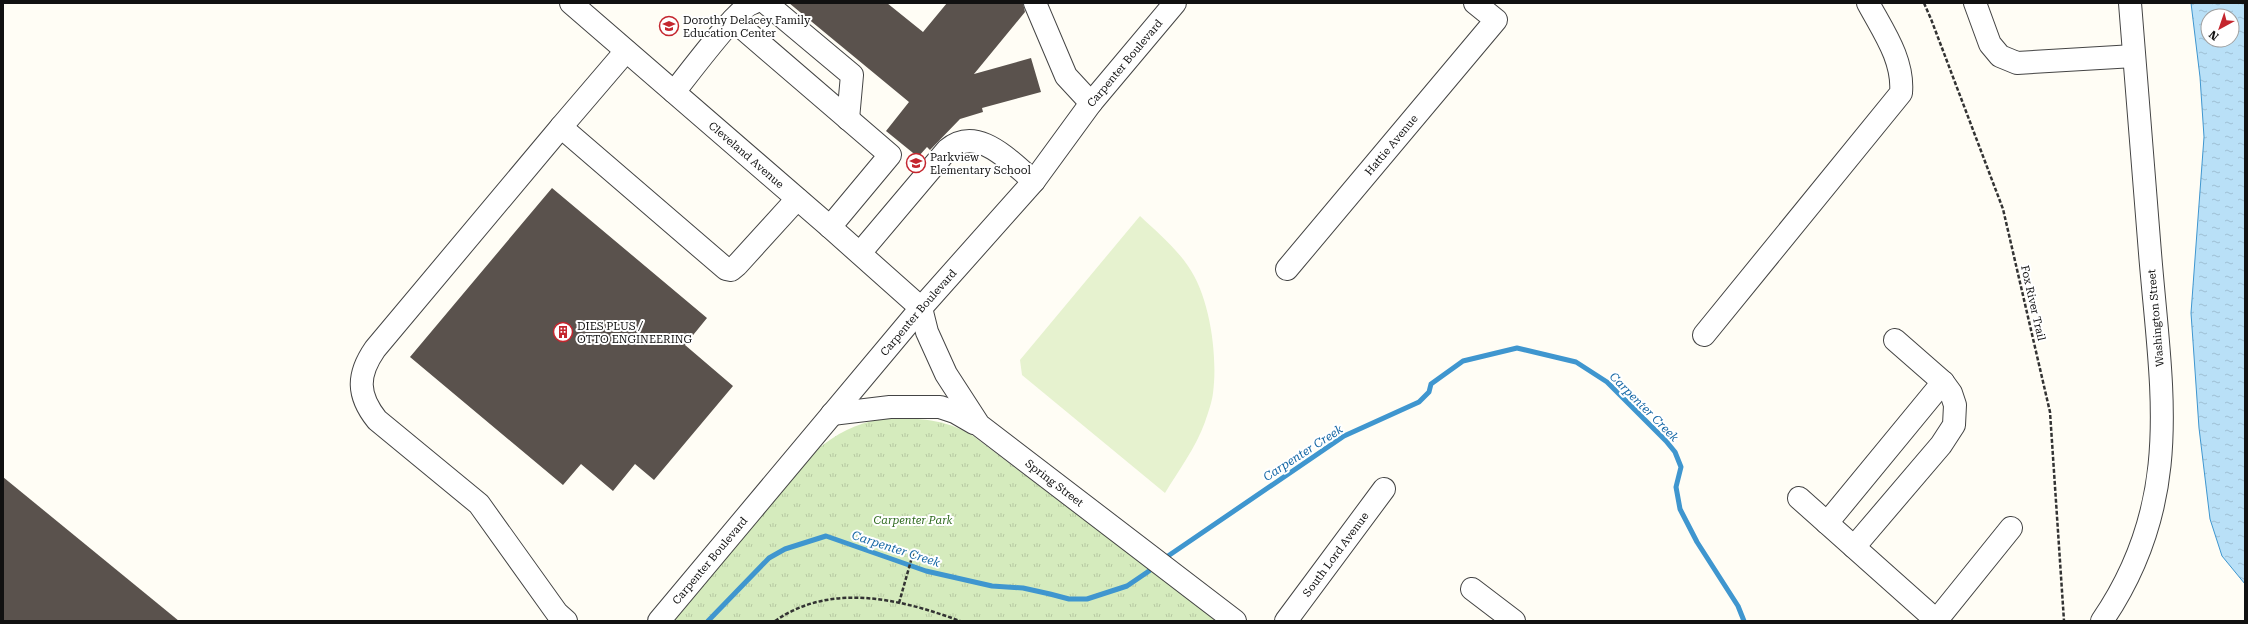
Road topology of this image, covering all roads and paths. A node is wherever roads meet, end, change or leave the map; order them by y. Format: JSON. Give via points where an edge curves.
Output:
{"nodes":[{"id":1,"x":570,"y":3,"type":"edge"},
{"id":2,"x":753,"y":3,"type":"edge"},
{"id":3,"x":766,"y":3,"type":"edge"},
{"id":4,"x":1035,"y":3,"type":"edge"},
{"id":5,"x":1175,"y":3,"type":"edge"},
{"id":6,"x":1475,"y":3,"type":"edge"},
{"id":7,"x":1868,"y":3,"type":"edge"},
{"id":8,"x":1924,"y":3,"type":"edge"},
{"id":9,"x":1975,"y":3,"type":"edge"},
{"id":10,"x":2130,"y":3,"type":"edge"},
{"id":11,"x":733,"y":20,"type":"junction"},
{"id":12,"x":626,"y":51,"type":"junction"},
{"id":13,"x":2134,"y":56,"type":"junction"},
{"id":14,"x":674,"y":92,"type":"junction"},
{"id":15,"x":1091,"y":103,"type":"junction"},
{"id":16,"x":848,"y":119,"type":"junction"},
{"id":17,"x":561,"y":127,"type":"junction"},
{"id":18,"x":1034,"y":181,"type":"junction"},
{"id":19,"x":797,"y":199,"type":"junction"},
{"id":20,"x":830,"y":227,"type":"junction"},
{"id":21,"x":860,"y":253,"type":"junction"},
{"id":22,"x":1287,"y":269,"type":"dead end"},
{"id":23,"x":921,"y":308,"type":"junction"},
{"id":24,"x":1704,"y":335,"type":"dead end"},
{"id":25,"x":1894,"y":340,"type":"dead end"},
{"id":26,"x":1943,"y":382,"type":"junction"},
{"id":27,"x":832,"y":414,"type":"junction"},
{"id":28,"x":978,"y":425,"type":"junction"},
{"id":29,"x":1384,"y":489,"type":"dead end"},
{"id":30,"x":1798,"y":498,"type":"dead end"},
{"id":31,"x":1827,"y":523,"type":"junction"},
{"id":32,"x":2011,"y":528,"type":"dead end"},
{"id":33,"x":1854,"y":547,"type":"junction"},
{"id":34,"x":914,"y":550,"type":"dead end"},
{"id":35,"x":1472,"y":589,"type":"dead end"},
{"id":36,"x":899,"y":603,"type":"junction"},
{"id":37,"x":566,"y":621,"type":"edge"},
{"id":38,"x":659,"y":621,"type":"edge"},
{"id":39,"x":776,"y":621,"type":"edge"},
{"id":40,"x":960,"y":621,"type":"edge"},
{"id":41,"x":1235,"y":621,"type":"edge"},
{"id":42,"x":1286,"y":621,"type":"edge"},
{"id":43,"x":1514,"y":621,"type":"edge"},
{"id":44,"x":1937,"y":621,"type":"edge"},
{"id":45,"x":2064,"y":621,"type":"edge"},
{"id":46,"x":2102,"y":621,"type":"edge"}],
"edges":[{"from":1,"to":12,"type":"street","name":"Cleveland Avenue"},
{"from":2,"to":11,"type":"street"},
{"from":3,"to":16,"type":"street","via":[[852,75]]},
{"from":4,"to":15,"type":"street","via":[[1066,76]]},
{"from":5,"to":15,"type":"street","name":"Carpenter Boulevard"},
{"from":6,"to":22,"type":"street","name":"Hattie Avenue","via":[[1496,20]]},
{"from":7,"to":24,"type":"street","via":[[1896,60],[1901,93]]},
{"from":8,"to":45,"type":"path","name":"Fox River Trail","via":[[2004,209],[2050,412]]},
{"from":9,"to":13,"type":"street","via":[[1990,44],[2000,56],[2017,63]]},
{"from":10,"to":13,"type":"street","name":"Washington Street"},
{"from":11,"to":14,"type":"street"},
{"from":11,"to":16,"type":"street"},
{"from":12,"to":14,"type":"street","name":"Cleveland Avenue"},
{"from":12,"to":17,"type":"street"},
{"from":13,"to":46,"type":"street","name":"Washington Street","via":[[2160,367],[2163,433],[2160,474],[2146,534],[2126,583]]},
{"from":14,"to":19,"type":"street","name":"Cleveland Avenue"},
{"from":15,"to":18,"type":"street","name":"Carpenter Boulevard"},
{"from":16,"to":20,"type":"street","via":[[890,155]]},
{"from":17,"to":19,"type":"street","via":[[726,269],[731,270],[737,265]]},
{"from":17,"to":37,"type":"street","via":[[375,349],[365,363],[362,394],[367,407],[377,420],[479,504],[558,614]]},
{"from":18,"to":21,"type":"street","via":[[986,144],[962,142],[947,150]]},
{"from":18,"to":23,"type":"street","name":"Carpenter Boulevard"},
{"from":19,"to":20,"type":"street","name":"Cleveland Avenue"},
{"from":20,"to":21,"type":"street","name":"Cleveland Avenue"},
{"from":21,"to":23,"type":"street","name":"Cleveland Avenue"},
{"from":23,"to":27,"type":"street","name":"Carpenter Boulevard"},
{"from":23,"to":28,"type":"street","name":"Spring Street","via":[[927,332],[946,374]]},
{"from":25,"to":26,"type":"street"},
{"from":26,"to":31,"type":"street"},
{"from":26,"to":33,"type":"street","via":[[1950,392],[1954,405],[1954,425],[1949,435]]},
{"from":27,"to":28,"type":"street","via":[[890,407],[940,407]]},
{"from":27,"to":38,"type":"street","name":"Carpenter Boulevard"},
{"from":28,"to":41,"type":"street","name":"Spring Street"},
{"from":29,"to":42,"type":"street","name":"South Lord Avenue"},
{"from":30,"to":31,"type":"street"},
{"from":31,"to":33,"type":"street"},
{"from":32,"to":44,"type":"street"},
{"from":33,"to":44,"type":"street"},
{"from":34,"to":36,"type":"path"},
{"from":35,"to":43,"type":"street"},
{"from":36,"to":39,"type":"path","via":[[869,597],[835,598],[802,607]]},
{"from":36,"to":40,"type":"path"}]}
